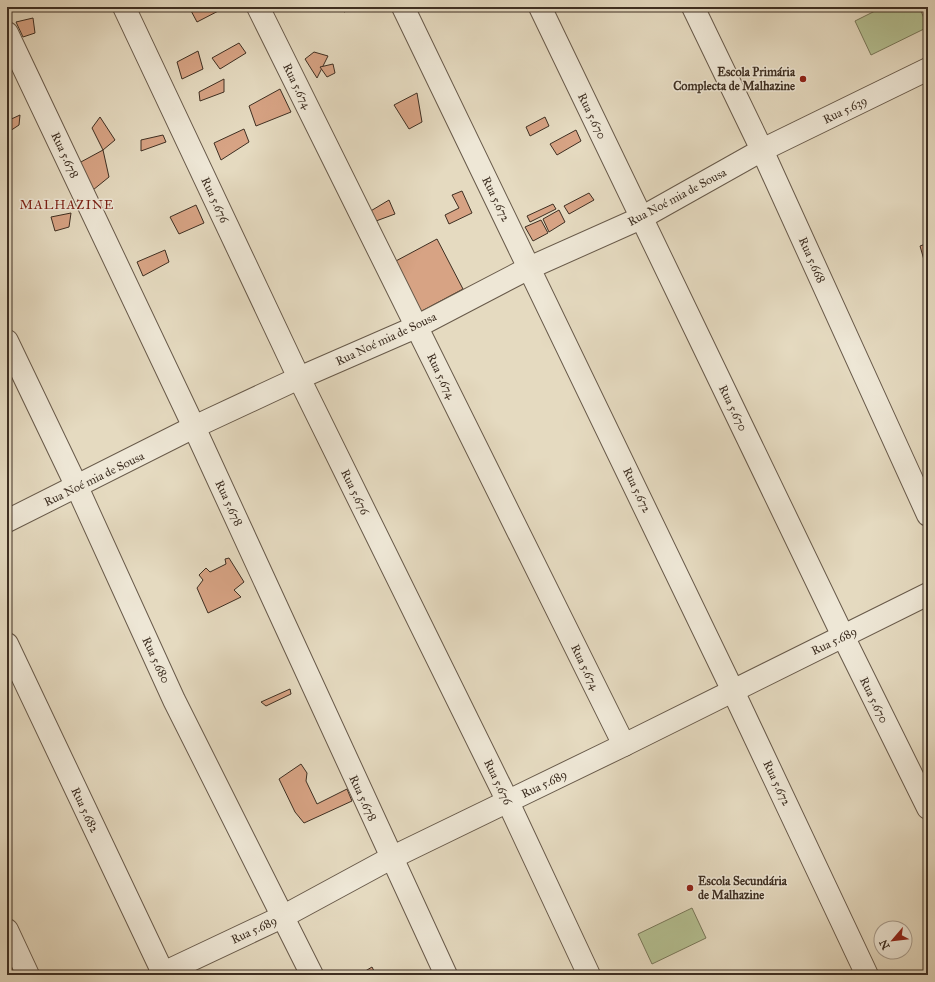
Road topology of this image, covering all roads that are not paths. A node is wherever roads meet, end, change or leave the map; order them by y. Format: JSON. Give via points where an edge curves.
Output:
{"nodes":[{"id":1,"x":124,"y":7,"type":"edge"},
{"id":2,"x":258,"y":7,"type":"edge"},
{"id":3,"x":403,"y":7,"type":"edge"},
{"id":4,"x":540,"y":7,"type":"edge"},
{"id":5,"x":693,"y":7,"type":"edge"},
{"id":6,"x":7,"y":33,"type":"edge"},
{"id":7,"x":928,"y":69,"type":"edge"},
{"id":8,"x":762,"y":150,"type":"junction"},
{"id":9,"x":641,"y":218,"type":"junction"},
{"id":10,"x":529,"y":268,"type":"junction"},
{"id":11,"x":416,"y":327,"type":"junction"},
{"id":12,"x":7,"y":341,"type":"edge"},
{"id":13,"x":299,"y":378,"type":"junction"},
{"id":14,"x":194,"y":427,"type":"junction"},
{"id":15,"x":77,"y":487,"type":"junction"},
{"id":16,"x":928,"y":515,"type":"edge"},
{"id":17,"x":7,"y":522,"type":"edge"},
{"id":18,"x":928,"y":594,"type":"edge"},
{"id":19,"x":843,"y":636,"type":"junction"},
{"id":20,"x":7,"y":644,"type":"edge"},
{"id":21,"x":733,"y":691,"type":"junction"},
{"id":22,"x":624,"y":745,"type":"junction"},
{"id":23,"x":508,"y":802,"type":"junction"},
{"id":24,"x":928,"y":808,"type":"edge"},
{"id":25,"x":391,"y":858,"type":"junction"},
{"id":26,"x":284,"y":916,"type":"junction"},
{"id":27,"x":7,"y":930,"type":"edge"},
{"id":28,"x":162,"y":974,"type":"edge"},
{"id":29,"x":28,"y":975,"type":"edge"},
{"id":30,"x":312,"y":975,"type":"edge"},
{"id":31,"x":446,"y":975,"type":"edge"},
{"id":32,"x":589,"y":975,"type":"edge"},
{"id":33,"x":868,"y":975,"type":"edge"}],
"edges":[{"from":1,"to":13,"type":"street","name":"Rua 5.676"},
{"from":2,"to":11,"type":"street","name":"Rua 5.674"},
{"from":3,"to":10,"type":"street","name":"Rua 5.672"},
{"from":4,"to":9,"type":"street","name":"Rua 5.670"},
{"from":5,"to":8,"type":"street","name":"Rua 5.668"},
{"from":6,"to":14,"type":"street","name":"Rua 5.678"},
{"from":7,"to":8,"type":"street","name":"Rua 5.639"},
{"from":8,"to":9,"type":"street","name":"Rua Noé mia de Sousa"},
{"from":8,"to":16,"type":"street","name":"Rua 5.668"},
{"from":9,"to":10,"type":"street","name":"Rua Noé mia de Sousa"},
{"from":9,"to":19,"type":"street","name":"Rua 5.670"},
{"from":10,"to":11,"type":"street","name":"Rua Noé mia de Sousa"},
{"from":10,"to":21,"type":"street","name":"Rua 5.672"},
{"from":11,"to":13,"type":"street","name":"Rua Noé mia de Sousa"},
{"from":11,"to":22,"type":"street","name":"Rua 5.674"},
{"from":12,"to":15,"type":"street","name":"Rua 5.680"},
{"from":13,"to":14,"type":"street","name":"Rua Noé mia de Sousa"},
{"from":13,"to":23,"type":"street","name":"Rua 5.676"},
{"from":14,"to":15,"type":"street","name":"Rua Noé mia de Sousa"},
{"from":14,"to":25,"type":"street","name":"Rua 5.678"},
{"from":15,"to":17,"type":"street","name":"Rua Noé mia de Sousa"},
{"from":15,"to":26,"type":"street","name":"Rua 5.680","via":[[174,700]]},
{"from":18,"to":19,"type":"street","name":"Rua 5.689"},
{"from":19,"to":21,"type":"street","name":"Rua 5.689"},
{"from":19,"to":24,"type":"street","name":"Rua 5.670"},
{"from":20,"to":28,"type":"street","name":"Rua 5.682"},
{"from":21,"to":22,"type":"street","name":"Rua 5.689"},
{"from":21,"to":33,"type":"street","name":"Rua 5.672"},
{"from":22,"to":23,"type":"street","name":"Rua 5.689"},
{"from":23,"to":25,"type":"street","name":"Rua 5.689"},
{"from":23,"to":32,"type":"street","name":"Rua 5.676"},
{"from":25,"to":26,"type":"street","name":"Rua 5.689"},
{"from":25,"to":31,"type":"street","name":"Rua 5.678"},
{"from":26,"to":28,"type":"street","name":"Rua 5.689"},
{"from":26,"to":30,"type":"street","name":"Rua 5.680"},
{"from":27,"to":29,"type":"street"}]}
